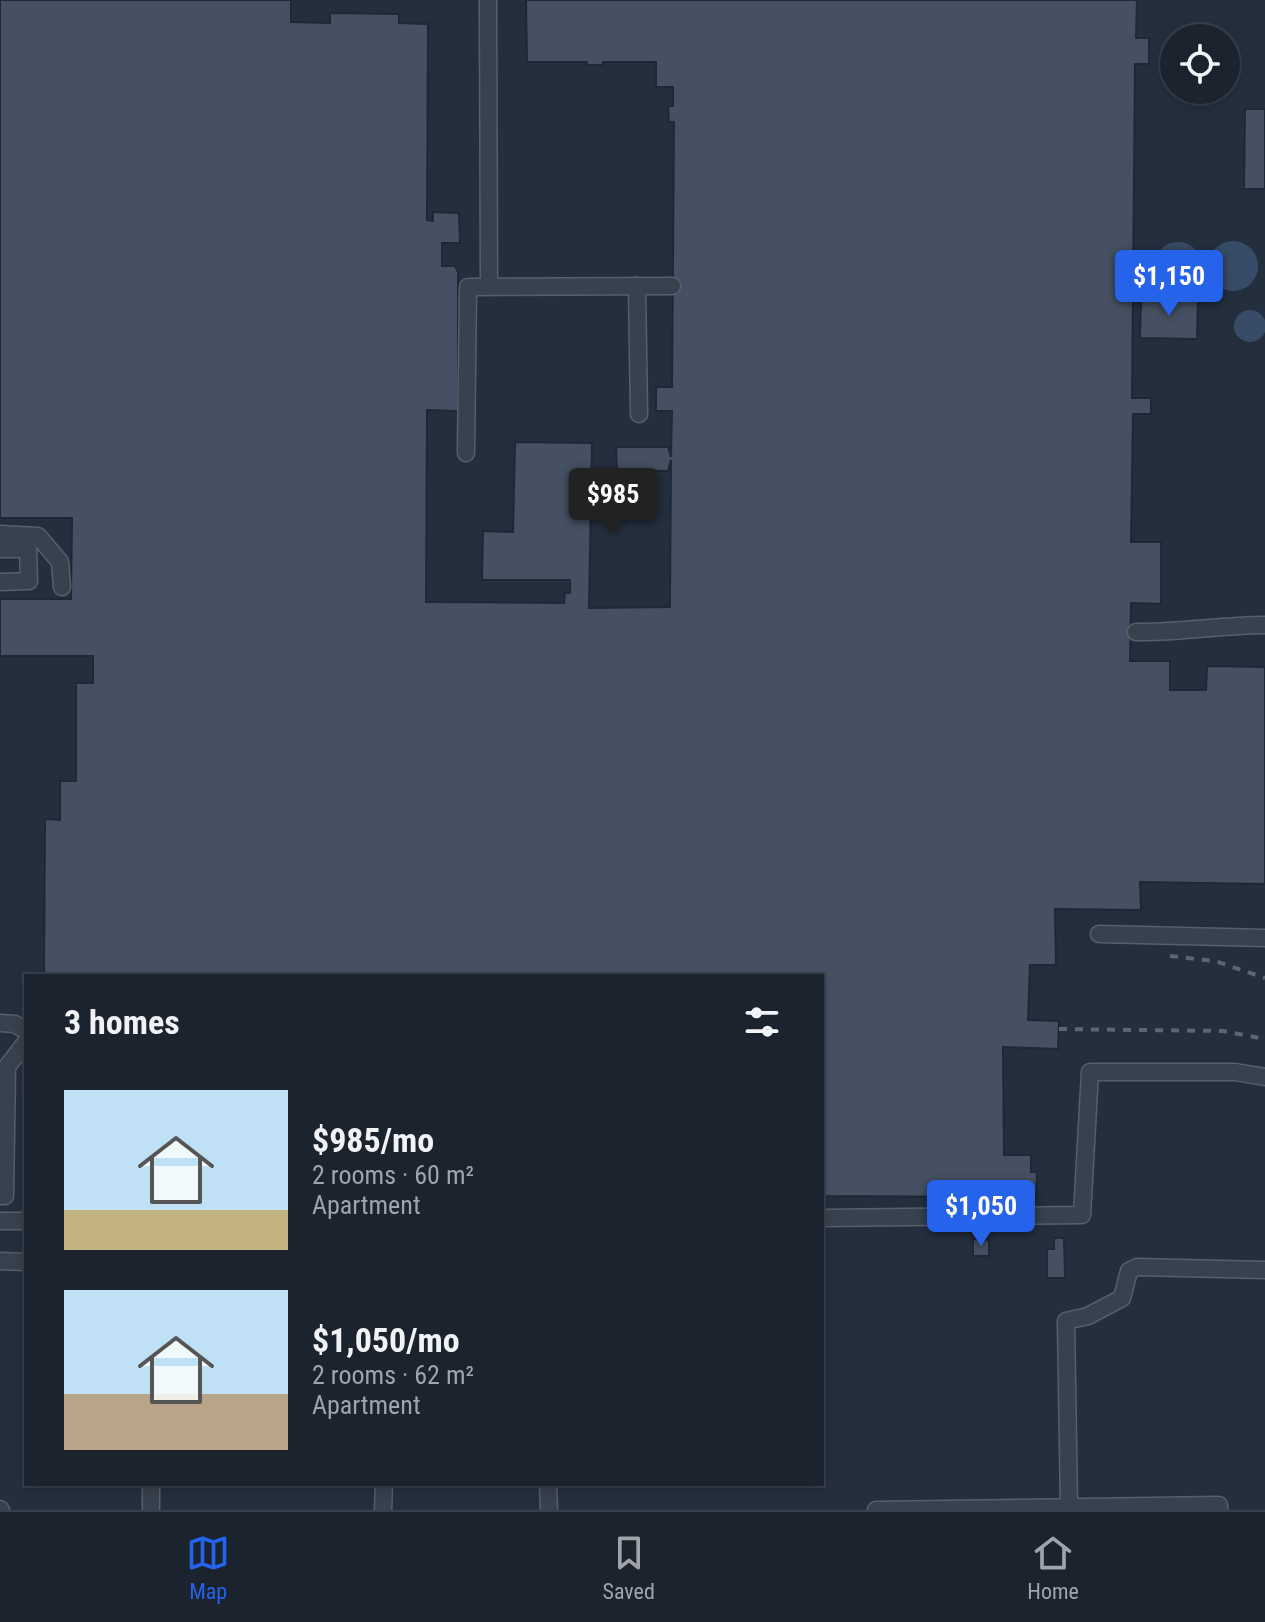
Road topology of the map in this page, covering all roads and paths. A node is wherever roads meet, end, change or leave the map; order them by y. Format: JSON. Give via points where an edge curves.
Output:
{"nodes":[{"id":1,"x":488,"y":0,"type":"edge"},
{"id":2,"x":637,"y":286,"type":"junction"},
{"id":3,"x":672,"y":286,"type":"dead end"},
{"id":4,"x":489,"y":287,"type":"junction"},
{"id":5,"x":639,"y":414,"type":"dead end"},
{"id":6,"x":466,"y":453,"type":"dead end"},
{"id":7,"x":0,"y":534,"type":"edge"},
{"id":8,"x":0,"y":549,"type":"edge"},
{"id":9,"x":0,"y":582,"type":"edge"},
{"id":10,"x":62,"y":587,"type":"dead end"},
{"id":11,"x":1265,"y":625,"type":"edge"},
{"id":12,"x":1136,"y":632,"type":"dead end"},
{"id":13,"x":1099,"y":934,"type":"dead end"},
{"id":14,"x":1265,"y":938,"type":"edge"},
{"id":15,"x":0,"y":1023,"type":"edge"},
{"id":16,"x":24,"y":1030,"type":"edge"},
{"id":17,"x":24,"y":1045,"type":"edge"},
{"id":18,"x":3,"y":1072,"type":"edge"},
{"id":19,"x":1265,"y":1077,"type":"edge"},
{"id":20,"x":0,"y":1196,"type":"edge"},
{"id":21,"x":824,"y":1218,"type":"edge"},
{"id":22,"x":0,"y":1221,"type":"edge"},
{"id":23,"x":24,"y":1221,"type":"edge"},
{"id":24,"x":0,"y":1261,"type":"edge"},
{"id":25,"x":24,"y":1262,"type":"edge"},
{"id":26,"x":1265,"y":1270,"type":"edge"},
{"id":27,"x":151,"y":1486,"type":"edge"},
{"id":28,"x":384,"y":1486,"type":"edge"},
{"id":29,"x":548,"y":1486,"type":"edge"},
{"id":30,"x":1069,"y":1507,"type":"junction"},
{"id":31,"x":151,"y":1510,"type":"edge"},
{"id":32,"x":383,"y":1510,"type":"edge"},
{"id":33,"x":549,"y":1510,"type":"edge"},
{"id":34,"x":876,"y":1510,"type":"edge"},
{"id":35,"x":1219,"y":1510,"type":"edge"}],
"edges":[{"from":1,"to":4,"type":"lane"},
{"from":2,"to":3,"type":"lane"},
{"from":2,"to":4,"type":"lane"},
{"from":2,"to":5,"type":"lane"},
{"from":4,"to":6,"type":"lane","via":[[468,287]]},
{"from":7,"to":10,"type":"lane","via":[[38,536],[60,562]]},
{"from":8,"to":9,"type":"lane","via":[[28,549],[29,581]]},
{"from":11,"to":12,"type":"lane"},
{"from":13,"to":14,"type":"lane"},
{"from":15,"to":16,"type":"lane"},
{"from":17,"to":18,"type":"lane"},
{"from":18,"to":20,"type":"lane","via":[[5,1196]]},
{"from":19,"to":21,"type":"lane","via":[[1207,1071],[1090,1072],[1082,1215]]},
{"from":22,"to":23,"type":"lane"},
{"from":24,"to":25,"type":"lane"},
{"from":26,"to":30,"type":"lane","via":[[1137,1267],[1129,1271],[1122,1298],[1066,1321]]},
{"from":27,"to":31,"type":"lane"},
{"from":28,"to":32,"type":"lane"},
{"from":29,"to":33,"type":"lane"},
{"from":30,"to":34,"type":"lane"},
{"from":30,"to":35,"type":"lane","via":[[1219,1505]]}]}
